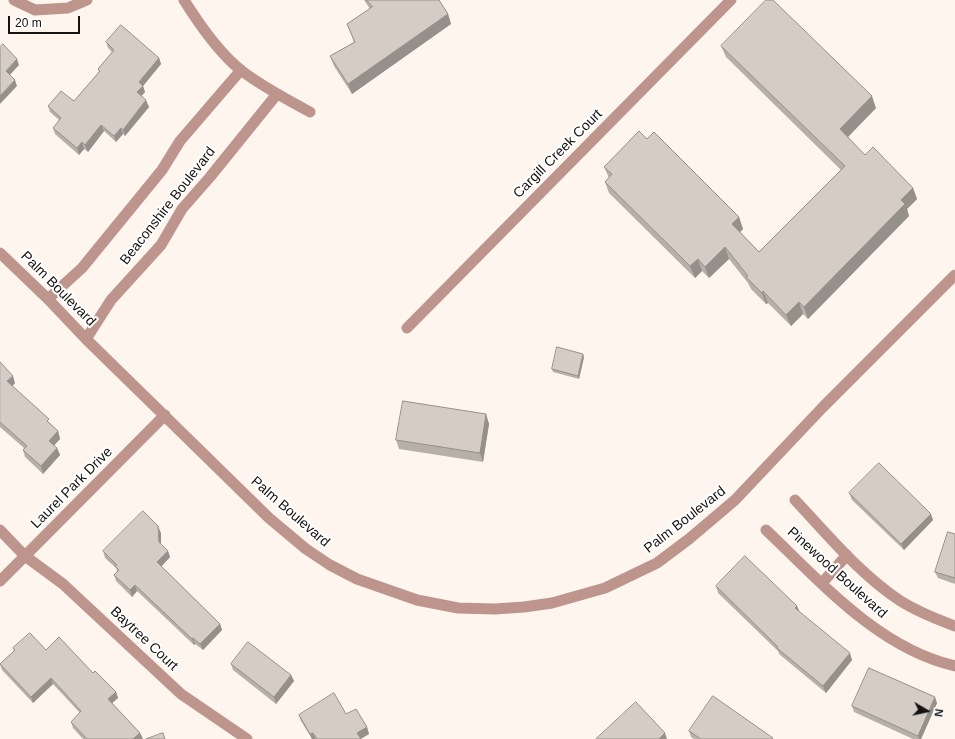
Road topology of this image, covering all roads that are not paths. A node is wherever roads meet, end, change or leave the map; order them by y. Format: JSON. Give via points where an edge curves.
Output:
{"nodes":[{"id":1,"x":14,"y":0,"type":"edge"},
{"id":2,"x":88,"y":0,"type":"edge"},
{"id":3,"x":184,"y":0,"type":"edge"},
{"id":4,"x":731,"y":0,"type":"edge"},
{"id":5,"x":241,"y":70,"type":"junction"},
{"id":6,"x":277,"y":94,"type":"junction"},
{"id":7,"x":310,"y":112,"type":"dead end"},
{"id":8,"x":0,"y":252,"type":"edge"},
{"id":9,"x":955,"y":275,"type":"edge"},
{"id":10,"x":48,"y":299,"type":"junction"},
{"id":11,"x":407,"y":328,"type":"dead end"},
{"id":12,"x":86,"y":339,"type":"junction"},
{"id":13,"x":165,"y":415,"type":"junction"},
{"id":14,"x":795,"y":500,"type":"dead end"},
{"id":15,"x":0,"y":530,"type":"edge"},
{"id":16,"x":766,"y":530,"type":"dead end"},
{"id":17,"x":847,"y":555,"type":"junction"},
{"id":18,"x":25,"y":556,"type":"junction"},
{"id":19,"x":0,"y":581,"type":"edge"},
{"id":20,"x":822,"y":583,"type":"junction"},
{"id":21,"x":955,"y":626,"type":"edge"},
{"id":22,"x":955,"y":666,"type":"edge"},
{"id":23,"x":248,"y":739,"type":"edge"}],
"edges":[{"from":1,"to":2,"type":"street","via":[[35,10],[68,8]]},
{"from":3,"to":5,"type":"street","via":[[195,18]]},
{"from":4,"to":11,"type":"street","name":"Cargill Creek Court"},
{"from":5,"to":6,"type":"street"},
{"from":5,"to":10,"type":"street","name":"Beaconshire Boulevard","via":[[180,141],[162,170],[82,268]]},
{"from":6,"to":7,"type":"street"},
{"from":6,"to":12,"type":"street","name":"Beaconshire Boulevard","via":[[182,209],[161,245],[111,300]]},
{"from":8,"to":10,"type":"street","name":"Palm Boulevard"},
{"from":9,"to":13,"type":"street","name":"Palm Boulevard","via":[[822,408],[735,500],[689,539],[657,563],[611,585],[552,603],[495,609],[458,608],[417,600],[357,579],[306,549],[274,522]]},
{"from":10,"to":12,"type":"street","name":"Palm Boulevard"},
{"from":12,"to":13,"type":"street","name":"Palm Boulevard"},
{"from":13,"to":18,"type":"street","name":"Laurel Park Drive"},
{"from":14,"to":17,"type":"street","name":"Pinewood Boulevard"},
{"from":15,"to":18,"type":"street","name":"Baytree Court"},
{"from":16,"to":20,"type":"street","name":"Pinewood Boulevard"},
{"from":17,"to":20,"type":"street"},
{"from":17,"to":21,"type":"street","name":"Pinewood Boulevard","via":[[900,600]]},
{"from":18,"to":19,"type":"street","name":"Laurel Park Drive"},
{"from":18,"to":23,"type":"street","name":"Baytree Court","via":[[63,584],[181,694]]},
{"from":20,"to":22,"type":"street","name":"Pinewood Boulevard","via":[[864,620],[892,639],[919,654]]}]}
